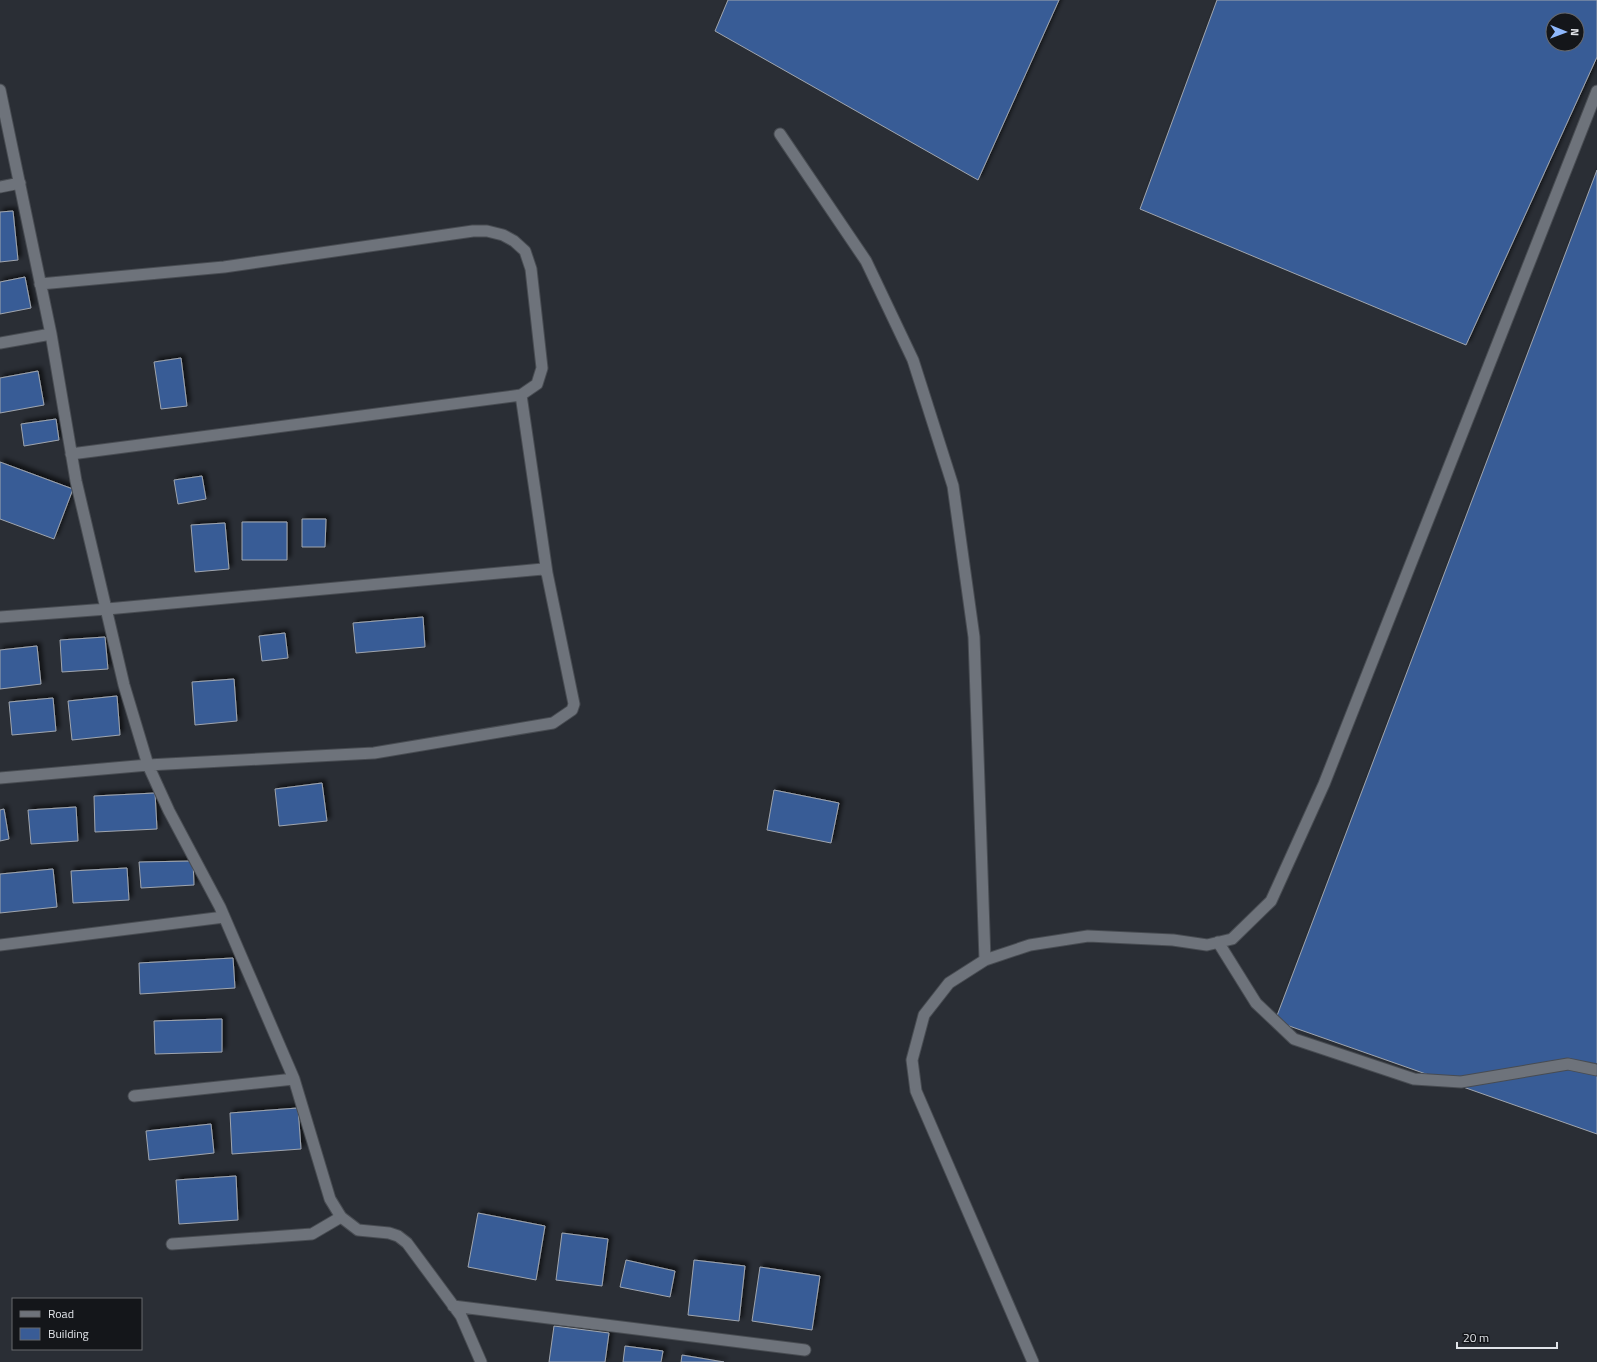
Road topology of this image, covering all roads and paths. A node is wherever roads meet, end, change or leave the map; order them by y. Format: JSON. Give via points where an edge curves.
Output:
{"nodes":[{"id":1,"x":0,"y":90,"type":"edge"},
{"id":2,"x":1597,"y":91,"type":"edge"},
{"id":3,"x":780,"y":134,"type":"dead end"},
{"id":4,"x":20,"y":183,"type":"junction"},
{"id":5,"x":0,"y":187,"type":"edge"},
{"id":6,"x":40,"y":284,"type":"junction"},
{"id":7,"x":51,"y":334,"type":"junction"},
{"id":8,"x":0,"y":343,"type":"edge"},
{"id":9,"x":521,"y":395,"type":"junction"},
{"id":10,"x":71,"y":454,"type":"junction"},
{"id":11,"x":547,"y":573,"type":"junction"},
{"id":12,"x":107,"y":609,"type":"junction"},
{"id":13,"x":0,"y":617,"type":"edge"},
{"id":14,"x":148,"y":765,"type":"junction"},
{"id":15,"x":0,"y":778,"type":"edge"},
{"id":16,"x":224,"y":917,"type":"junction"},
{"id":17,"x":1218,"y":942,"type":"junction"},
{"id":18,"x":0,"y":945,"type":"edge"},
{"id":19,"x":985,"y":960,"type":"junction"},
{"id":20,"x":1597,"y":1070,"type":"edge"},
{"id":21,"x":294,"y":1078,"type":"junction"},
{"id":22,"x":134,"y":1096,"type":"dead end"},
{"id":23,"x":341,"y":1217,"type":"junction"},
{"id":24,"x":172,"y":1244,"type":"dead end"},
{"id":25,"x":453,"y":1306,"type":"junction"},
{"id":26,"x":805,"y":1350,"type":"dead end"},
{"id":27,"x":481,"y":1362,"type":"edge"},
{"id":28,"x":1033,"y":1362,"type":"edge"}],
"edges":[{"from":1,"to":4,"type":"street"},
{"from":2,"to":17,"type":"street","via":[[1324,784],[1271,901],[1232,939]]},
{"from":3,"to":19,"type":"street","via":[[866,261],[913,360],[953,486],[974,637]]},
{"from":4,"to":5,"type":"street"},
{"from":4,"to":6,"type":"street"},
{"from":6,"to":7,"type":"street"},
{"from":6,"to":9,"type":"street","via":[[224,267],[487,231],[514,241],[525,252],[531,269],[542,368],[537,384]]},
{"from":7,"to":8,"type":"street"},
{"from":7,"to":10,"type":"street"},
{"from":9,"to":10,"type":"street"},
{"from":9,"to":11,"type":"street"},
{"from":10,"to":12,"type":"street"},
{"from":11,"to":12,"type":"street","via":[[543,569],[535,569]]},
{"from":11,"to":14,"type":"street","via":[[574,704],[572,710],[553,723],[374,753]]},
{"from":12,"to":13,"type":"street"},
{"from":12,"to":14,"type":"street","via":[[124,685]]},
{"from":14,"to":15,"type":"street"},
{"from":14,"to":16,"type":"street"},
{"from":16,"to":18,"type":"street"},
{"from":16,"to":21,"type":"street"},
{"from":17,"to":19,"type":"street","via":[[1207,945],[1173,940],[1088,936],[1030,945]]},
{"from":17,"to":20,"type":"street","via":[[1256,1003],[1294,1039],[1414,1079],[1461,1082],[1568,1064]]},
{"from":19,"to":28,"type":"street","via":[[949,983],[924,1015],[912,1060],[916,1091]]},
{"from":21,"to":22,"type":"street"},
{"from":21,"to":23,"type":"street","via":[[330,1198]]},
{"from":23,"to":24,"type":"street","via":[[312,1234]]},
{"from":23,"to":25,"type":"street","via":[[358,1230],[390,1233],[407,1243]]},
{"from":25,"to":26,"type":"street"},
{"from":25,"to":27,"type":"street","via":[[461,1316]]}]}
